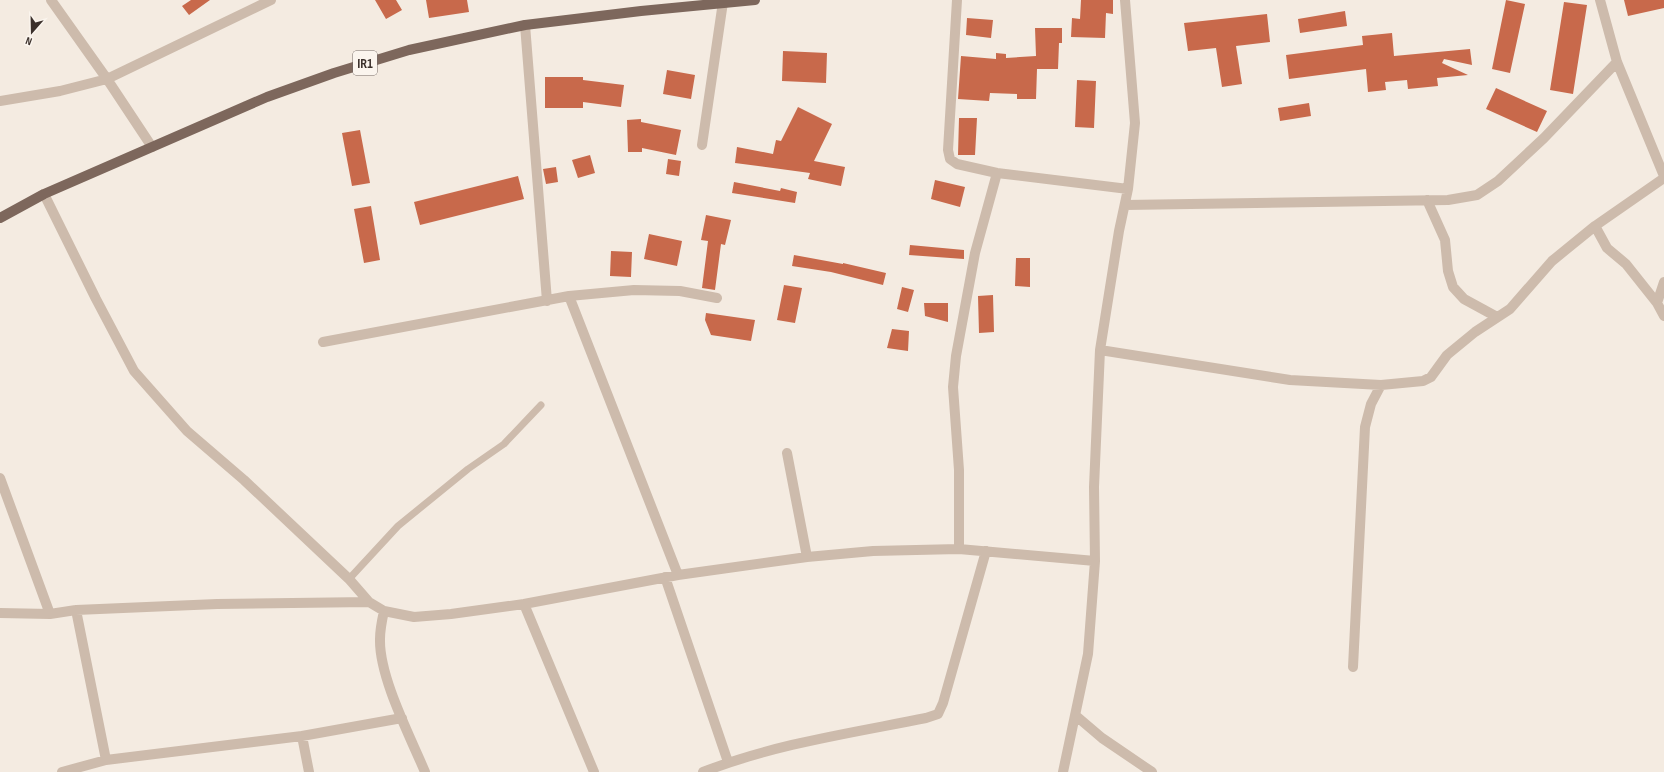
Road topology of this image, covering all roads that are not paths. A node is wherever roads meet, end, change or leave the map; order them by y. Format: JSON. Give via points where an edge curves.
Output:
{"nodes":[{"id":1,"x":51,"y":0,"type":"edge"},
{"id":2,"x":272,"y":0,"type":"edge"},
{"id":3,"x":755,"y":0,"type":"edge"},
{"id":4,"x":957,"y":0,"type":"edge"},
{"id":5,"x":1125,"y":0,"type":"edge"},
{"id":6,"x":1600,"y":0,"type":"edge"},
{"id":7,"x":723,"y":2,"type":"junction"},
{"id":8,"x":525,"y":25,"type":"junction"},
{"id":9,"x":1617,"y":62,"type":"junction"},
{"id":10,"x":107,"y":79,"type":"junction"},
{"id":11,"x":0,"y":101,"type":"edge"},
{"id":12,"x":702,"y":145,"type":"dead end"},
{"id":13,"x":152,"y":147,"type":"junction"},
{"id":14,"x":997,"y":173,"type":"junction"},
{"id":15,"x":1664,"y":177,"type":"edge"},
{"id":16,"x":1128,"y":189,"type":"junction"},
{"id":17,"x":44,"y":194,"type":"junction"},
{"id":18,"x":1427,"y":200,"type":"junction"},
{"id":19,"x":1125,"y":205,"type":"junction"},
{"id":20,"x":0,"y":218,"type":"edge"},
{"id":21,"x":1596,"y":226,"type":"junction"},
{"id":22,"x":1664,"y":282,"type":"edge"},
{"id":23,"x":569,"y":296,"type":"junction"},
{"id":24,"x":717,"y":298,"type":"dead end"},
{"id":25,"x":547,"y":301,"type":"junction"},
{"id":26,"x":1656,"y":303,"type":"junction"},
{"id":27,"x":1664,"y":316,"type":"edge"},
{"id":28,"x":1497,"y":317,"type":"junction"},
{"id":29,"x":323,"y":342,"type":"dead end"},
{"id":30,"x":1100,"y":350,"type":"junction"},
{"id":31,"x":1381,"y":385,"type":"junction"},
{"id":32,"x":541,"y":405,"type":"dead end"},
{"id":33,"x":787,"y":453,"type":"dead end"},
{"id":34,"x":0,"y":478,"type":"edge"},
{"id":35,"x":959,"y":549,"type":"junction"},
{"id":36,"x":986,"y":551,"type":"junction"},
{"id":37,"x":807,"y":557,"type":"junction"},
{"id":38,"x":1095,"y":560,"type":"junction"},
{"id":39,"x":678,"y":575,"type":"junction"},
{"id":40,"x":665,"y":577,"type":"junction"},
{"id":41,"x":349,"y":579,"type":"junction"},
{"id":42,"x":369,"y":602,"type":"junction"},
{"id":43,"x":524,"y":604,"type":"junction"},
{"id":44,"x":76,"y":610,"type":"junction"},
{"id":45,"x":384,"y":611,"type":"junction"},
{"id":46,"x":0,"y":613,"type":"edge"},
{"id":47,"x":50,"y":614,"type":"junction"},
{"id":48,"x":1353,"y":668,"type":"dead end"},
{"id":49,"x":1075,"y":715,"type":"junction"},
{"id":50,"x":402,"y":718,"type":"junction"},
{"id":51,"x":302,"y":736,"type":"junction"},
{"id":52,"x":106,"y":760,"type":"junction"},
{"id":53,"x":728,"y":762,"type":"junction"},
{"id":54,"x":62,"y":772,"type":"edge"},
{"id":55,"x":309,"y":772,"type":"edge"},
{"id":56,"x":425,"y":772,"type":"edge"},
{"id":57,"x":594,"y":772,"type":"edge"},
{"id":58,"x":703,"y":772,"type":"edge"},
{"id":59,"x":1063,"y":772,"type":"edge"},
{"id":60,"x":1152,"y":772,"type":"edge"}],
"edges":[{"from":1,"to":10,"type":"street"},
{"from":2,"to":10,"type":"street"},
{"from":3,"to":7,"type":"main road","number":"IR1"},
{"from":4,"to":14,"type":"street","via":[[948,150],[950,158],[957,164]]},
{"from":5,"to":16,"type":"street","via":[[1135,123]]},
{"from":6,"to":9,"type":"street"},
{"from":7,"to":8,"type":"main road","number":"IR1"},
{"from":7,"to":12,"type":"street"},
{"from":8,"to":13,"type":"main road","number":"IR1","via":[[409,50],[334,73],[267,97]]},
{"from":8,"to":25,"type":"street"},
{"from":9,"to":15,"type":"street"},
{"from":9,"to":18,"type":"street","via":[[1544,138],[1498,181],[1476,195],[1448,200]]},
{"from":10,"to":11,"type":"street","via":[[60,91]]},
{"from":10,"to":13,"type":"street"},
{"from":13,"to":17,"type":"main road","number":"IR1"},
{"from":14,"to":16,"type":"street"},
{"from":14,"to":35,"type":"street","via":[[975,253],[956,356],[953,387],[959,470]]},
{"from":15,"to":21,"type":"street"},
{"from":16,"to":19,"type":"street"},
{"from":17,"to":20,"type":"main road","number":"IR1"},
{"from":17,"to":41,"type":"street","via":[[134,371],[187,431],[244,480]]},
{"from":18,"to":19,"type":"street"},
{"from":18,"to":28,"type":"street","via":[[1445,240],[1448,271],[1454,287],[1464,299]]},
{"from":19,"to":30,"type":"street"},
{"from":21,"to":26,"type":"street","via":[[1607,248],[1626,264]]},
{"from":21,"to":28,"type":"street","via":[[1552,261],[1510,309]]},
{"from":22,"to":26,"type":"street"},
{"from":23,"to":24,"type":"street","via":[[634,290],[680,291]]},
{"from":23,"to":25,"type":"street"},
{"from":23,"to":39,"type":"street"},
{"from":25,"to":29,"type":"street"},
{"from":26,"to":27,"type":"street"},
{"from":28,"to":31,"type":"street","via":[[1447,355],[1431,377],[1422,382]]},
{"from":30,"to":31,"type":"street","via":[[1290,380]]},
{"from":30,"to":38,"type":"street","via":[[1094,487]]},
{"from":31,"to":48,"type":"street","via":[[1371,404],[1365,427]]},
{"from":32,"to":41,"type":"lane","via":[[504,444],[468,468],[398,526]]},
{"from":33,"to":37,"type":"street"},
{"from":34,"to":47,"type":"street"},
{"from":35,"to":36,"type":"street"},
{"from":35,"to":37,"type":"street","via":[[873,551]]},
{"from":36,"to":38,"type":"street"},
{"from":36,"to":53,"type":"street","via":[[938,714],[827,736]]},
{"from":37,"to":39,"type":"street"},
{"from":38,"to":49,"type":"street","via":[[1088,654]]},
{"from":39,"to":40,"type":"street"},
{"from":40,"to":43,"type":"street"},
{"from":40,"to":53,"type":"street"},
{"from":41,"to":42,"type":"street"},
{"from":42,"to":44,"type":"street","via":[[217,604]]},
{"from":42,"to":45,"type":"street"},
{"from":43,"to":45,"type":"street","via":[[414,617]]},
{"from":43,"to":57,"type":"street"},
{"from":44,"to":47,"type":"street"},
{"from":44,"to":52,"type":"street"},
{"from":45,"to":50,"type":"street","via":[[380,639],[383,664]]},
{"from":46,"to":47,"type":"street"},
{"from":49,"to":59,"type":"street"},
{"from":49,"to":60,"type":"street","via":[[1102,738]]},
{"from":50,"to":51,"type":"street"},
{"from":50,"to":56,"type":"street"},
{"from":51,"to":52,"type":"street"},
{"from":51,"to":55,"type":"street"},
{"from":52,"to":54,"type":"street"},
{"from":53,"to":58,"type":"street"}]}
